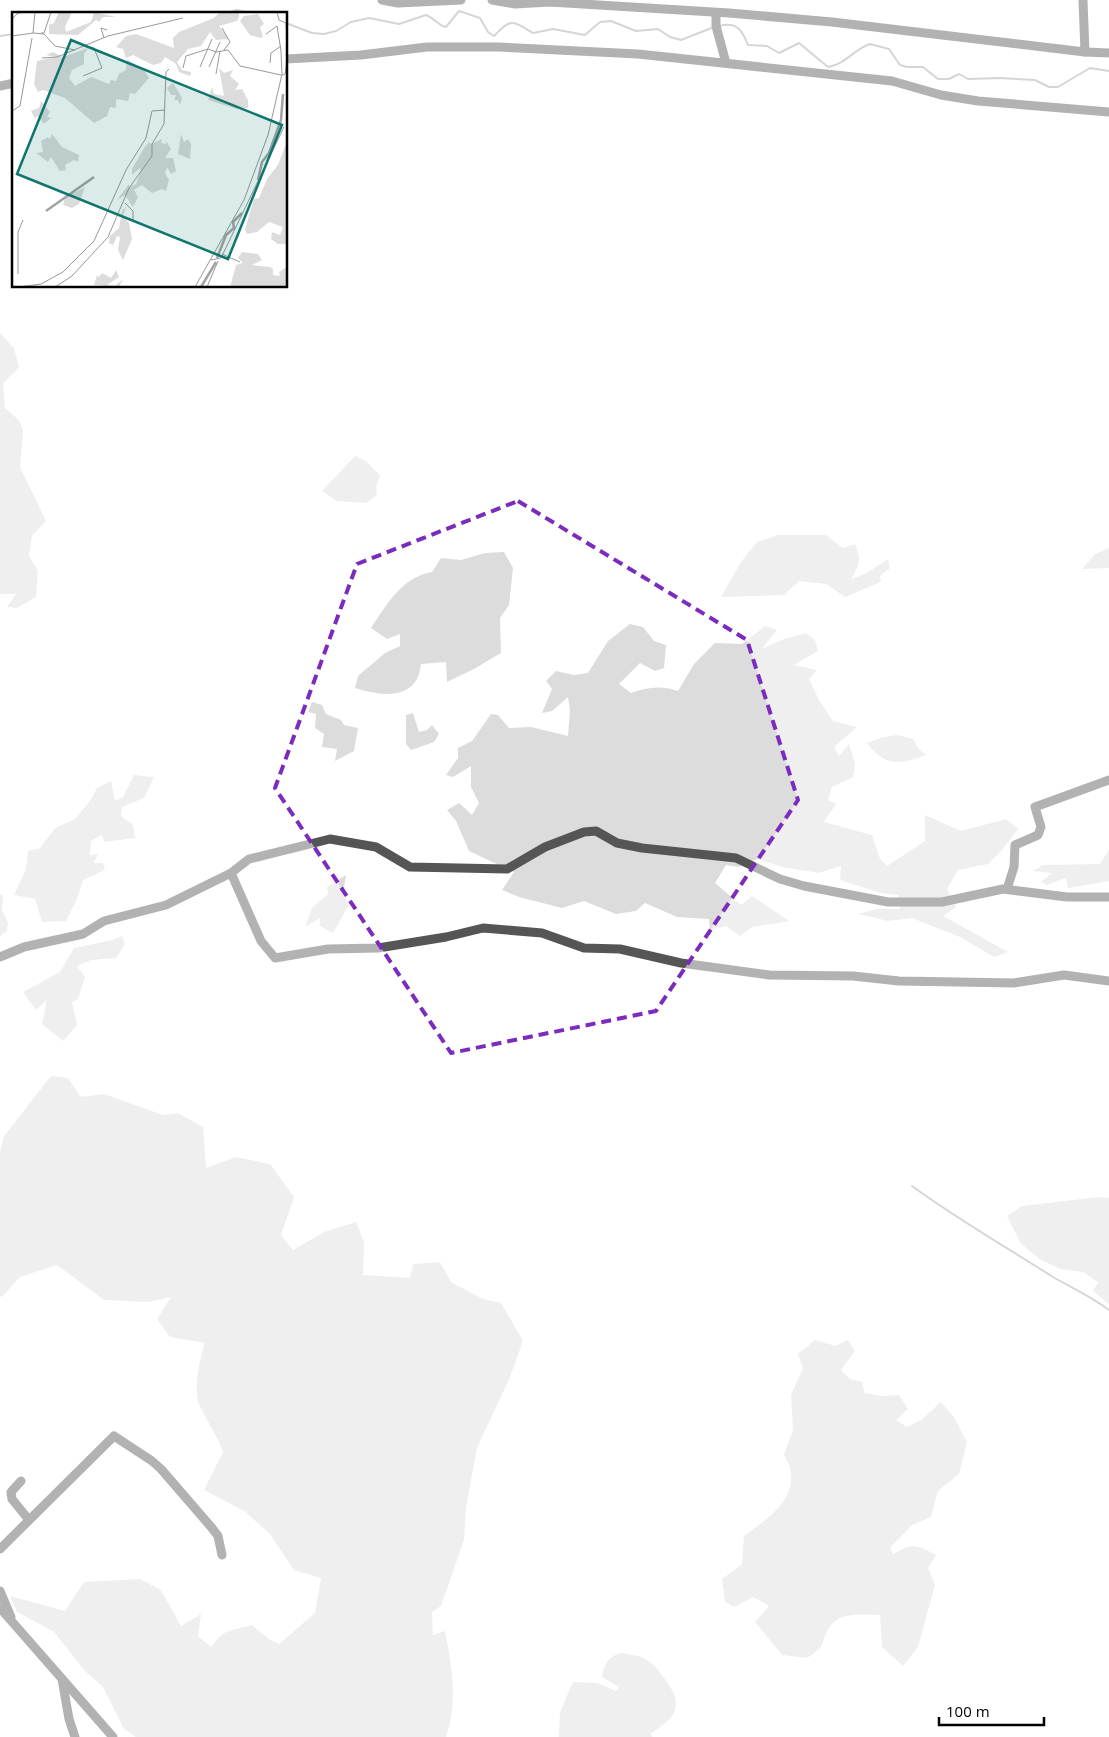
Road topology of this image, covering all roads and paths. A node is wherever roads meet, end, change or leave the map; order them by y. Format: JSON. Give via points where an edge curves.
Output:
{"nodes":[{"id":1,"x":382,"y":0,"type":"edge"},
{"id":2,"x":461,"y":0,"type":"edge"},
{"id":3,"x":492,"y":0,"type":"edge"},
{"id":4,"x":1083,"y":0,"type":"edge"},
{"id":5,"x":716,"y":14,"type":"junction"},
{"id":6,"x":1085,"y":52,"type":"junction"},
{"id":7,"x":1109,"y":52,"type":"edge"},
{"id":8,"x":288,"y":58,"type":"edge"},
{"id":9,"x":726,"y":63,"type":"junction"},
{"id":10,"x":1109,"y":112,"type":"edge"},
{"id":11,"x":1109,"y":780,"type":"edge"},
{"id":12,"x":231,"y":873,"type":"junction"},
{"id":13,"x":1007,"y":889,"type":"junction"},
{"id":14,"x":1109,"y":897,"type":"edge"},
{"id":15,"x":0,"y":957,"type":"edge"},
{"id":16,"x":1109,"y":981,"type":"edge"},
{"id":17,"x":21,"y":1481,"type":"dead end"},
{"id":18,"x":29,"y":1520,"type":"junction"},
{"id":19,"x":0,"y":1549,"type":"edge"},
{"id":20,"x":222,"y":1555,"type":"dead end"},
{"id":21,"x":0,"y":1590,"type":"edge"},
{"id":22,"x":0,"y":1608,"type":"edge"},
{"id":23,"x":14,"y":1621,"type":"junction"},
{"id":24,"x":62,"y":1679,"type":"junction"},
{"id":25,"x":75,"y":1737,"type":"edge"},
{"id":26,"x":113,"y":1737,"type":"edge"}],
"edges":[{"from":1,"to":2,"type":"street","via":[[398,3]]},
{"from":3,"to":5,"type":"street","via":[[515,4],[568,3]]},
{"from":4,"to":6,"type":"street"},
{"from":5,"to":6,"type":"street","via":[[832,22]]},
{"from":5,"to":9,"type":"street"},
{"from":6,"to":7,"type":"street"},
{"from":8,"to":9,"type":"street","via":[[361,55],[427,47],[498,47],[638,54]]},
{"from":9,"to":10,"type":"street","via":[[892,81],[941,95],[978,101]]},
{"from":11,"to":13,"type":"street","via":[[1035,807],[1041,827],[1038,835],[1015,845],[1014,867]]},
{"from":12,"to":13,"type":"street","via":[[249,859],[330,839],[376,847],[410,867],[506,869],[545,847],[584,832],[596,831],[617,843],[642,848],[736,858],[780,879],[804,886],[888,902],[942,902]]},
{"from":12,"to":15,"type":"street","via":[[166,905],[104,921],[83,934],[24,947]]},
{"from":12,"to":16,"type":"street","via":[[261,941],[275,958],[328,949],[386,946],[483,928],[542,933],[584,948],[620,949],[681,963],[769,975],[1014,983],[1080,975]]},
{"from":13,"to":14,"type":"street","via":[[1067,897]]},
{"from":17,"to":18,"type":"street","via":[[11,1492],[12,1499]]},
{"from":18,"to":19,"type":"street"},
{"from":18,"to":20,"type":"street","via":[[114,1436],[161,1469],[218,1536]]},
{"from":21,"to":23,"type":"street"},
{"from":22,"to":23,"type":"street"},
{"from":23,"to":24,"type":"street"},
{"from":24,"to":25,"type":"street"},
{"from":24,"to":26,"type":"street"}]}
